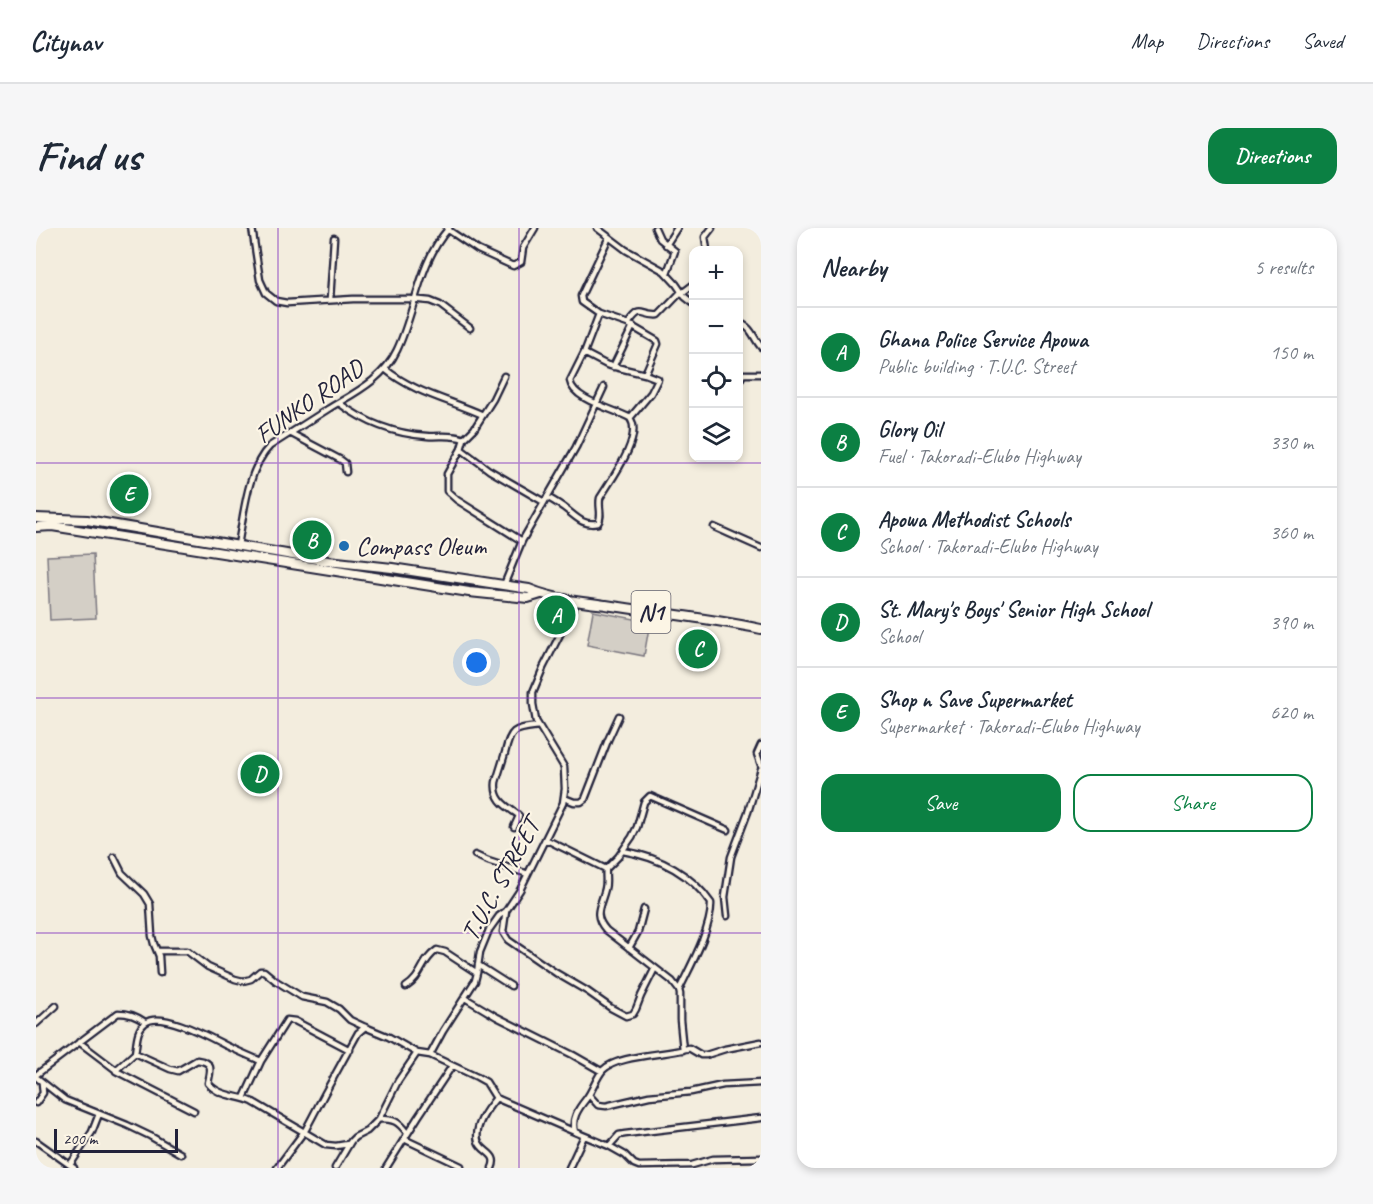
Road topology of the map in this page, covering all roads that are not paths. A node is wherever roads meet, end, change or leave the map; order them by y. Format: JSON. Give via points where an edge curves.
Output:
{"nodes":[{"id":1,"x":252,"y":228,"type":"edge"},
{"id":2,"x":535,"y":228,"type":"edge"},
{"id":3,"x":597,"y":228,"type":"edge"},
{"id":4,"x":655,"y":228,"type":"edge"},
{"id":5,"x":677,"y":228,"type":"edge"},
{"id":6,"x":712,"y":228,"type":"edge"},
{"id":7,"x":448,"y":229,"type":"edge"},
{"id":8,"x":609,"y":237,"type":"junction"},
{"id":9,"x":334,"y":238,"type":"dead end"},
{"id":10,"x":666,"y":245,"type":"junction"},
{"id":11,"x":706,"y":246,"type":"edge"},
{"id":12,"x":667,"y":273,"type":"junction"},
{"id":13,"x":689,"y":287,"type":"edge"},
{"id":14,"x":681,"y":293,"type":"junction"},
{"id":15,"x":330,"y":300,"type":"junction"},
{"id":16,"x":414,"y":300,"type":"junction"},
{"id":17,"x":689,"y":300,"type":"edge"},
{"id":18,"x":598,"y":314,"type":"junction"},
{"id":19,"x":743,"y":324,"type":"edge"},
{"id":20,"x":630,"y":325,"type":"junction"},
{"id":21,"x":470,"y":328,"type":"dead end"},
{"id":22,"x":761,"y":347,"type":"edge"},
{"id":23,"x":584,"y":353,"type":"junction"},
{"id":24,"x":613,"y":367,"type":"junction"},
{"id":25,"x":385,"y":369,"type":"junction"},
{"id":26,"x":645,"y":374,"type":"junction"},
{"id":27,"x":743,"y":374,"type":"edge"},
{"id":28,"x":761,"y":374,"type":"edge"},
{"id":29,"x":504,"y":376,"type":"dead end"},
{"id":30,"x":603,"y":387,"type":"dead end"},
{"id":31,"x":339,"y":403,"type":"junction"},
{"id":32,"x":596,"y":404,"type":"junction"},
{"id":33,"x":483,"y":415,"type":"junction"},
{"id":34,"x":630,"y":418,"type":"junction"},
{"id":35,"x":290,"y":434,"type":"junction"},
{"id":36,"x":464,"y":439,"type":"junction"},
{"id":37,"x":461,"y":449,"type":"junction"},
{"id":38,"x":346,"y":472,"type":"dead end"},
{"id":39,"x":545,"y":499,"type":"junction"},
{"id":40,"x":36,"y":518,"type":"edge"},
{"id":41,"x":36,"y":526,"type":"edge"},
{"id":42,"x":714,"y":526,"type":"dead end"},
{"id":43,"x":522,"y":541,"type":"junction"},
{"id":44,"x":238,"y":545,"type":"junction"},
{"id":45,"x":761,"y":548,"type":"edge"},
{"id":46,"x":504,"y":586,"type":"junction"},
{"id":47,"x":541,"y":594,"type":"junction"},
{"id":48,"x":576,"y":601,"type":"junction"},
{"id":49,"x":761,"y":630,"type":"edge"},
{"id":50,"x":620,"y":716,"type":"dead end"},
{"id":51,"x":539,"y":726,"type":"junction"},
{"id":52,"x":761,"y":745,"type":"edge"},
{"id":53,"x":761,"y":767,"type":"edge"},
{"id":54,"x":564,"y":798,"type":"junction"},
{"id":55,"x":514,"y":827,"type":"dead end"},
{"id":56,"x":728,"y":830,"type":"dead end"},
{"id":57,"x":545,"y":839,"type":"junction"},
{"id":58,"x":623,"y":851,"type":"junction"},
{"id":59,"x":475,"y":855,"type":"dead end"},
{"id":60,"x":114,"y":856,"type":"dead end"},
{"id":61,"x":606,"y":869,"type":"junction"},
{"id":62,"x":528,"y":874,"type":"junction"},
{"id":63,"x":644,"y":909,"type":"dead end"},
{"id":64,"x":506,"y":911,"type":"junction"},
{"id":65,"x":727,"y":916,"type":"dead end"},
{"id":66,"x":629,"y":948,"type":"junction"},
{"id":67,"x":158,"y":951,"type":"junction"},
{"id":68,"x":478,"y":964,"type":"junction"},
{"id":69,"x":655,"y":968,"type":"junction"},
{"id":70,"x":160,"y":972,"type":"dead end"},
{"id":71,"x":477,"y":973,"type":"junction"},
{"id":72,"x":512,"y":986,"type":"dead end"},
{"id":73,"x":406,"y":987,"type":"dead end"},
{"id":74,"x":679,"y":990,"type":"junction"},
{"id":75,"x":465,"y":998,"type":"junction"},
{"id":76,"x":56,"y":1006,"type":"dead end"},
{"id":77,"x":145,"y":1022,"type":"junction"},
{"id":78,"x":36,"y":1024,"type":"edge"},
{"id":79,"x":365,"y":1027,"type":"junction"},
{"id":80,"x":79,"y":1042,"type":"junction"},
{"id":81,"x":761,"y":1042,"type":"edge"},
{"id":82,"x":350,"y":1050,"type":"junction"},
{"id":83,"x":682,"y":1050,"type":"junction"},
{"id":84,"x":135,"y":1053,"type":"junction"},
{"id":85,"x":417,"y":1053,"type":"junction"},
{"id":86,"x":430,"y":1055,"type":"junction"},
{"id":87,"x":261,"y":1061,"type":"junction"},
{"id":88,"x":452,"y":1066,"type":"junction"},
{"id":89,"x":116,"y":1070,"type":"junction"},
{"id":90,"x":601,"y":1071,"type":"junction"},
{"id":91,"x":36,"y":1076,"type":"edge"},
{"id":92,"x":42,"y":1083,"type":"junction"},
{"id":93,"x":761,"y":1083,"type":"edge"},
{"id":94,"x":589,"y":1095,"type":"junction"},
{"id":95,"x":244,"y":1098,"type":"junction"},
{"id":96,"x":496,"y":1098,"type":"junction"},
{"id":97,"x":36,"y":1103,"type":"edge"},
{"id":98,"x":194,"y":1111,"type":"dead end"},
{"id":99,"x":99,"y":1114,"type":"junction"},
{"id":100,"x":761,"y":1118,"type":"edge"},
{"id":101,"x":379,"y":1119,"type":"junction"},
{"id":102,"x":304,"y":1132,"type":"junction"},
{"id":103,"x":575,"y":1132,"type":"junction"},
{"id":104,"x":407,"y":1133,"type":"junction"},
{"id":105,"x":584,"y":1136,"type":"junction"},
{"id":106,"x":404,"y":1139,"type":"junction"},
{"id":107,"x":36,"y":1141,"type":"edge"},
{"id":108,"x":348,"y":1144,"type":"junction"},
{"id":109,"x":609,"y":1146,"type":"junction"},
{"id":110,"x":182,"y":1154,"type":"dead end"},
{"id":111,"x":761,"y":1158,"type":"edge"},
{"id":112,"x":72,"y":1166,"type":"edge"},
{"id":113,"x":461,"y":1166,"type":"dead end"},
{"id":114,"x":276,"y":1168,"type":"edge"},
{"id":115,"x":335,"y":1168,"type":"edge"},
{"id":116,"x":386,"y":1168,"type":"edge"},
{"id":117,"x":492,"y":1168,"type":"edge"},
{"id":118,"x":569,"y":1168,"type":"edge"}],
"edges":[{"from":1,"to":15,"type":"street","via":[[260,279],[266,292],[283,303]]},
{"from":2,"to":7,"type":"street","via":[[521,262],[513,266],[478,250]]},
{"from":3,"to":8,"type":"street"},
{"from":4,"to":10,"type":"street"},
{"from":5,"to":10,"type":"street"},
{"from":6,"to":11,"type":"street","via":[[705,237]]},
{"from":7,"to":16,"type":"street","name":"FUNKO ROAD","via":[[426,263]]},
{"from":8,"to":12,"type":"street"},
{"from":8,"to":18,"type":"street","via":[[581,296],[582,302]]},
{"from":9,"to":15,"type":"street"},
{"from":10,"to":12,"type":"street","via":[[675,251]]},
{"from":12,"to":14,"type":"street"},
{"from":13,"to":14,"type":"street"},
{"from":14,"to":17,"type":"street"},
{"from":14,"to":20,"type":"street","via":[[659,315],[636,313]]},
{"from":15,"to":16,"type":"street"},
{"from":16,"to":21,"type":"street","via":[[440,305]]},
{"from":16,"to":25,"type":"street","name":"FUNKO ROAD","via":[[398,350]]},
{"from":18,"to":20,"type":"street"},
{"from":18,"to":23,"type":"street"},
{"from":19,"to":22,"type":"street"},
{"from":20,"to":24,"type":"street"},
{"from":20,"to":26,"type":"street","via":[[658,344]]},
{"from":23,"to":24,"type":"street"},
{"from":23,"to":32,"type":"street","via":[[570,384]]},
{"from":24,"to":26,"type":"street"},
{"from":25,"to":31,"type":"street","name":"FUNKO ROAD","via":[[365,388]]},
{"from":25,"to":33,"type":"street","via":[[427,394]]},
{"from":26,"to":34,"type":"street","via":[[657,381]]},
{"from":27,"to":28,"type":"street"},
{"from":29,"to":33,"type":"street"},
{"from":30,"to":32,"type":"street"},
{"from":31,"to":35,"type":"street","name":"FUNKO ROAD"},
{"from":31,"to":36,"type":"street","via":[[388,428],[415,435]]},
{"from":32,"to":34,"type":"street"},
{"from":32,"to":39,"type":"street"},
{"from":33,"to":36,"type":"street"},
{"from":34,"to":39,"type":"street","via":[[633,434],[624,459],[600,498],[598,523],[581,521]]},
{"from":35,"to":38,"type":"street","via":[[341,460]]},
{"from":35,"to":44,"type":"street","name":"FUNKO ROAD","via":[[270,446],[259,459]]},
{"from":36,"to":37,"type":"street"},
{"from":37,"to":39,"type":"street","via":[[489,470]]},
{"from":37,"to":43,"type":"street","via":[[447,474],[447,491]]},
{"from":39,"to":43,"type":"street"},
{"from":40,"to":44,"type":"highway","number":"N1","via":[[87,520]]},
{"from":41,"to":47,"type":"highway","number":"N1","via":[[469,592],[528,598]]},
{"from":42,"to":45,"type":"street"},
{"from":43,"to":46,"type":"street"},
{"from":44,"to":46,"type":"highway","number":"N1"},
{"from":46,"to":47,"type":"highway","number":"N1"},
{"from":47,"to":48,"type":"highway","number":"N1"},
{"from":48,"to":49,"type":"highway","number":"N1"},
{"from":48,"to":51,"type":"street","name":"T.U.C. STREET","via":[[535,685],[533,704]]},
{"from":50,"to":54,"type":"street","via":[[585,799],[574,802]]},
{"from":51,"to":54,"type":"street","name":"T.U.C. STREET","via":[[564,767]]},
{"from":51,"to":55,"type":"street","via":[[511,734],[496,782],[501,802],[519,816]]},
{"from":52,"to":53,"type":"street","via":[[757,754]]},
{"from":53,"to":65,"type":"street","via":[[731,857],[725,897]]},
{"from":54,"to":57,"type":"street","name":"T.U.C. STREET"},
{"from":56,"to":58,"type":"street","via":[[650,796],[644,801],[637,826]]},
{"from":57,"to":61,"type":"street"},
{"from":57,"to":62,"type":"street","name":"T.U.C. STREET"},
{"from":58,"to":61,"type":"street"},
{"from":58,"to":74,"type":"street","via":[[652,858],[685,876],[711,903],[706,930]]},
{"from":59,"to":62,"type":"street"},
{"from":60,"to":67,"type":"street","via":[[150,904],[152,936]]},
{"from":61,"to":66,"type":"street","via":[[598,917],[606,930]]},
{"from":62,"to":64,"type":"street","name":"T.U.C. STREET"},
{"from":63,"to":66,"type":"street"},
{"from":64,"to":68,"type":"street","name":"T.U.C. STREET","via":[[489,930]]},
{"from":64,"to":69,"type":"street","via":[[503,932],[508,940],[626,1016],[633,1014]]},
{"from":66,"to":69,"type":"street"},
{"from":67,"to":70,"type":"street"},
{"from":67,"to":79,"type":"street","via":[[187,951],[208,967],[243,981],[264,971],[302,998],[327,1002]]},
{"from":68,"to":71,"type":"street","name":"T.U.C. STREET"},
{"from":68,"to":72,"type":"street"},
{"from":69,"to":74,"type":"street"},
{"from":71,"to":73,"type":"street","via":[[437,950]]},
{"from":71,"to":75,"type":"street","name":"T.U.C. STREET"},
{"from":74,"to":83,"type":"street"},
{"from":75,"to":86,"type":"street","name":"T.U.C. STREET"},
{"from":75,"to":90,"type":"street"},
{"from":76,"to":78,"type":"street"},
{"from":77,"to":80,"type":"street","via":[[135,1015],[117,1012]]},
{"from":77,"to":84,"type":"street","via":[[138,1033]]},
{"from":77,"to":87,"type":"street","via":[[174,1022]]},
{"from":79,"to":82,"type":"street"},
{"from":79,"to":85,"type":"street"},
{"from":80,"to":89,"type":"street"},
{"from":80,"to":91,"type":"street"},
{"from":81,"to":83,"type":"street","via":[[706,1055],[689,1048]]},
{"from":82,"to":87,"type":"street","via":[[287,1020]]},
{"from":82,"to":102,"type":"street"},
{"from":83,"to":90,"type":"street","via":[[621,1060]]},
{"from":84,"to":89,"type":"street"},
{"from":84,"to":95,"type":"street","via":[[178,1071],[197,1060],[206,1062],[210,1066],[210,1085],[225,1094]]},
{"from":85,"to":86,"type":"street"},
{"from":85,"to":101,"type":"street"},
{"from":86,"to":88,"type":"street"},
{"from":87,"to":95,"type":"street"},
{"from":88,"to":96,"type":"street","via":[[486,1082]]},
{"from":88,"to":104,"type":"street"},
{"from":89,"to":98,"type":"street"},
{"from":90,"to":94,"type":"street"},
{"from":91,"to":92,"type":"street"},
{"from":92,"to":97,"type":"street","via":[[43,1093]]},
{"from":92,"to":99,"type":"street","via":[[65,1100]]},
{"from":93,"to":94,"type":"street","via":[[649,1096],[606,1106],[598,1105]]},
{"from":94,"to":103,"type":"street","via":[[575,1115]]},
{"from":95,"to":102,"type":"street"},
{"from":96,"to":103,"type":"street"},
{"from":96,"to":117,"type":"street","via":[[485,1113],[478,1141],[494,1158]]},
{"from":99,"to":110,"type":"street"},
{"from":99,"to":112,"type":"street"},
{"from":100,"to":109,"type":"street","via":[[619,1135]]},
{"from":101,"to":104,"type":"street","via":[[393,1120]]},
{"from":101,"to":108,"type":"street"},
{"from":102,"to":108,"type":"street","via":[[326,1144]]},
{"from":102,"to":114,"type":"street"},
{"from":103,"to":105,"type":"street"},
{"from":104,"to":106,"type":"street"},
{"from":105,"to":109,"type":"street"},
{"from":105,"to":118,"type":"street"},
{"from":106,"to":113,"type":"street"},
{"from":106,"to":116,"type":"street"},
{"from":107,"to":112,"type":"street"},
{"from":108,"to":115,"type":"street"},
{"from":109,"to":111,"type":"street","via":[[639,1166]]}]}
